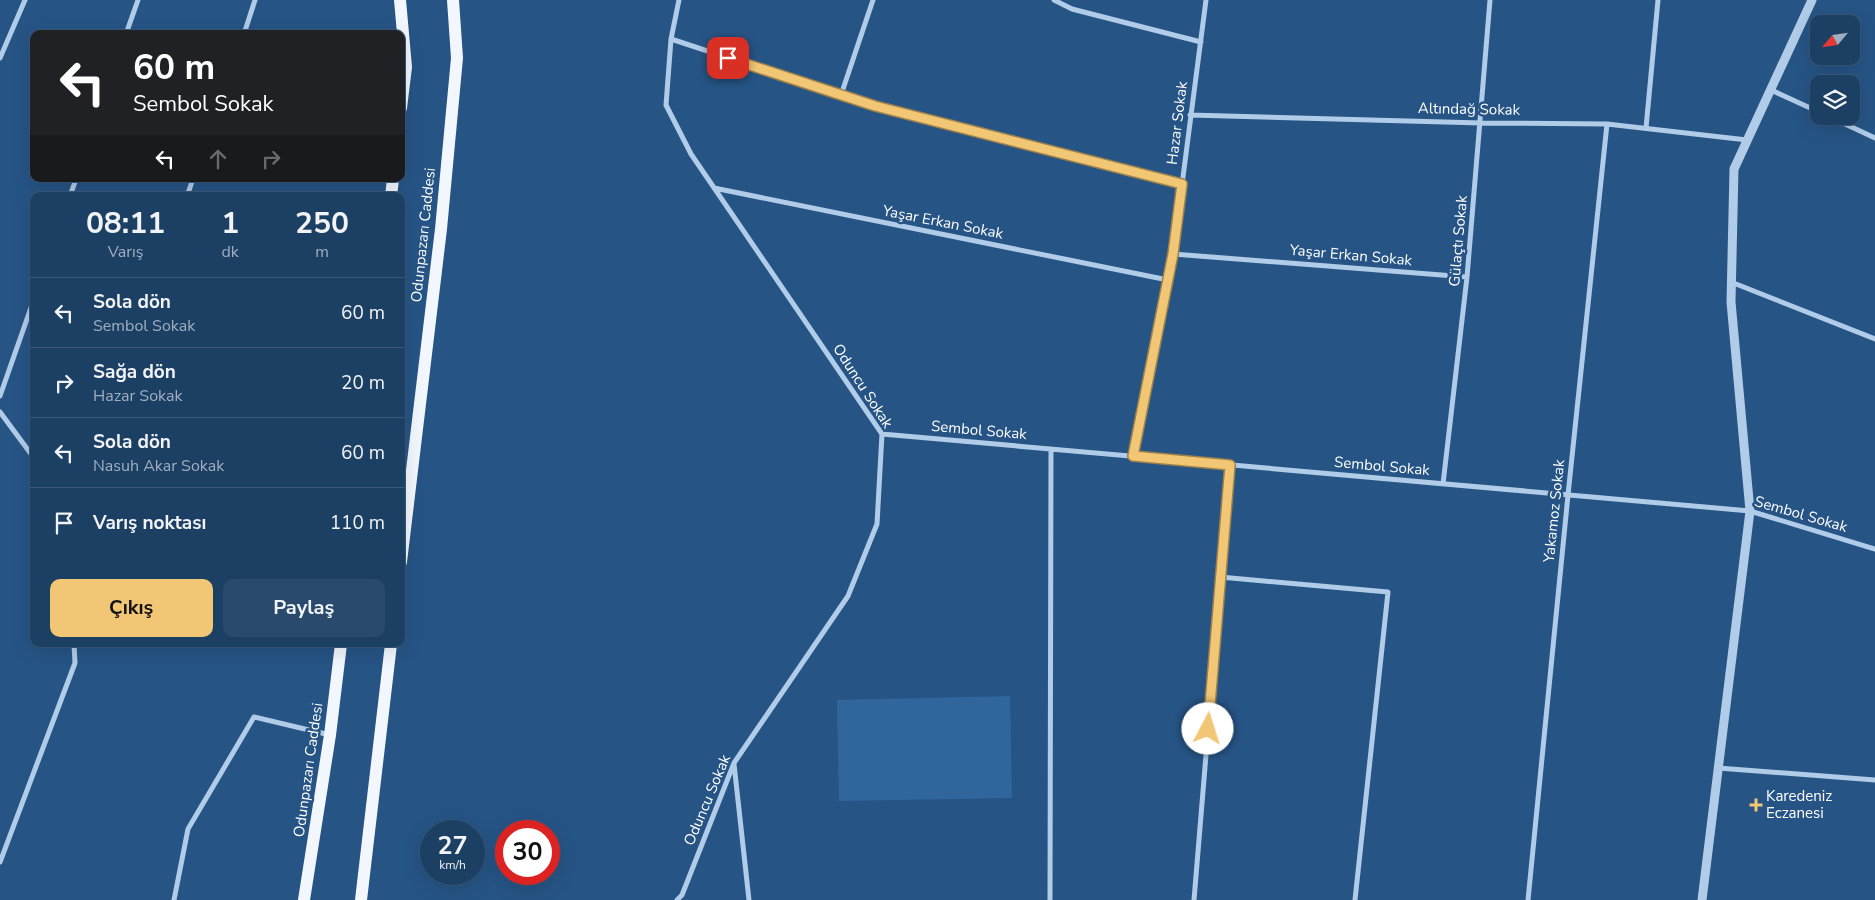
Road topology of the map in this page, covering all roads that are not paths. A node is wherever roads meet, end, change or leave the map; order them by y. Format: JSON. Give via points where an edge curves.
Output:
{"nodes":[{"id":1,"x":25,"y":0,"type":"edge"},
{"id":2,"x":138,"y":0,"type":"edge"},
{"id":3,"x":255,"y":0,"type":"edge"},
{"id":4,"x":400,"y":0,"type":"edge"},
{"id":5,"x":453,"y":0,"type":"edge"},
{"id":6,"x":679,"y":0,"type":"edge"},
{"id":7,"x":872,"y":0,"type":"edge"},
{"id":8,"x":1054,"y":0,"type":"edge"},
{"id":9,"x":1206,"y":0,"type":"edge"},
{"id":10,"x":1490,"y":0,"type":"edge"},
{"id":11,"x":1658,"y":0,"type":"edge"},
{"id":12,"x":1812,"y":0,"type":"edge"},
{"id":13,"x":127,"y":30,"type":"edge"},
{"id":14,"x":245,"y":30,"type":"edge"},
{"id":15,"x":403,"y":30,"type":"edge"},
{"id":16,"x":672,"y":39,"type":"junction"},
{"id":17,"x":1201,"y":42,"type":"junction"},
{"id":18,"x":405,"y":56,"type":"edge"},
{"id":19,"x":0,"y":58,"type":"edge"},
{"id":20,"x":405,"y":75,"type":"edge"},
{"id":21,"x":1771,"y":90,"type":"junction"},
{"id":22,"x":842,"y":95,"type":"junction"},
{"id":23,"x":1810,"y":108,"type":"edge"},
{"id":24,"x":1190,"y":115,"type":"junction"},
{"id":25,"x":1481,"y":123,"type":"junction"},
{"id":26,"x":1607,"y":124,"type":"junction"},
{"id":27,"x":1847,"y":125,"type":"edge"},
{"id":28,"x":1646,"y":128,"type":"junction"},
{"id":29,"x":1875,"y":138,"type":"edge"},
{"id":30,"x":1747,"y":140,"type":"junction"},
{"id":31,"x":1182,"y":184,"type":"junction"},
{"id":32,"x":714,"y":188,"type":"junction"},
{"id":33,"x":1173,"y":254,"type":"junction"},
{"id":34,"x":1467,"y":278,"type":"junction"},
{"id":35,"x":1168,"y":280,"type":"junction"},
{"id":36,"x":1731,"y":282,"type":"junction"},
{"id":37,"x":30,"y":310,"type":"edge"},
{"id":38,"x":1875,"y":339,"type":"edge"},
{"id":39,"x":0,"y":396,"type":"edge"},
{"id":40,"x":0,"y":412,"type":"edge"},
{"id":41,"x":882,"y":434,"type":"junction"},
{"id":42,"x":1051,"y":449,"type":"junction"},
{"id":43,"x":30,"y":453,"type":"edge"},
{"id":44,"x":1133,"y":456,"type":"junction"},
{"id":45,"x":1230,"y":465,"type":"junction"},
{"id":46,"x":1443,"y":484,"type":"junction"},
{"id":47,"x":1568,"y":495,"type":"junction"},
{"id":48,"x":1750,"y":511,"type":"junction"},
{"id":49,"x":405,"y":529,"type":"edge"},
{"id":50,"x":1875,"y":549,"type":"edge"},
{"id":51,"x":1220,"y":577,"type":"junction"},
{"id":52,"x":74,"y":647,"type":"edge"},
{"id":53,"x":341,"y":647,"type":"edge"},
{"id":54,"x":392,"y":647,"type":"edge"},
{"id":55,"x":330,"y":735,"type":"junction"},
{"id":56,"x":734,"y":763,"type":"junction"},
{"id":57,"x":1718,"y":768,"type":"junction"},
{"id":58,"x":1875,"y":780,"type":"edge"},
{"id":59,"x":0,"y":862,"type":"edge"},
{"id":60,"x":174,"y":900,"type":"edge"},
{"id":61,"x":304,"y":900,"type":"edge"},
{"id":62,"x":361,"y":900,"type":"edge"},
{"id":63,"x":677,"y":900,"type":"edge"},
{"id":64,"x":749,"y":900,"type":"edge"},
{"id":65,"x":1050,"y":900,"type":"edge"},
{"id":66,"x":1194,"y":900,"type":"edge"},
{"id":67,"x":1355,"y":900,"type":"edge"},
{"id":68,"x":1528,"y":900,"type":"edge"},
{"id":69,"x":1702,"y":900,"type":"edge"}],
"edges":[{"from":1,"to":19,"type":"street"},
{"from":2,"to":13,"type":"street"},
{"from":3,"to":14,"type":"street"},
{"from":4,"to":15,"type":"main road"},
{"from":5,"to":49,"type":"main road","name":"Odunpazarı Caddesi","via":[[457,58],[441,229]]},
{"from":6,"to":16,"type":"street","name":"Oduncu Sokak"},
{"from":7,"to":22,"type":"street"},
{"from":8,"to":17,"type":"street","via":[[1072,9]]},
{"from":9,"to":17,"type":"street","name":"Hazar Sokak"},
{"from":10,"to":25,"type":"street","name":"Gülaçtı Sokak"},
{"from":11,"to":28,"type":"street"},
{"from":12,"to":21,"type":"street"},
{"from":16,"to":22,"type":"street"},
{"from":16,"to":32,"type":"street","name":"Oduncu Sokak","via":[[666,105],[691,154]]},
{"from":17,"to":24,"type":"street","name":"Hazar Sokak"},
{"from":18,"to":20,"type":"main road"},
{"from":21,"to":23,"type":"street"},
{"from":21,"to":30,"type":"street"},
{"from":22,"to":31,"type":"street"},
{"from":24,"to":25,"type":"street","name":"Altındağ Sokak"},
{"from":24,"to":31,"type":"street","name":"Hazar Sokak"},
{"from":25,"to":26,"type":"street","name":"Altındağ Sokak"},
{"from":25,"to":34,"type":"street","name":"Gülaçtı Sokak"},
{"from":26,"to":28,"type":"street","name":"Altındağ Sokak"},
{"from":26,"to":47,"type":"street","name":"Yakamoz Sokak"},
{"from":27,"to":29,"type":"street"},
{"from":28,"to":30,"type":"street","name":"Altındağ Sokak"},
{"from":30,"to":36,"type":"street","via":[[1734,169]]},
{"from":31,"to":33,"type":"street","name":"Hazar Sokak"},
{"from":32,"to":35,"type":"street","name":"Yaşar Erkan Sokak"},
{"from":32,"to":41,"type":"street","name":"Oduncu Sokak"},
{"from":33,"to":34,"type":"street","name":"Yaşar Erkan Sokak"},
{"from":33,"to":35,"type":"street","name":"Hazar Sokak"},
{"from":34,"to":46,"type":"street","name":"Gülaçtı Sokak"},
{"from":35,"to":44,"type":"street","name":"Hazar Sokak"},
{"from":36,"to":38,"type":"street"},
{"from":36,"to":48,"type":"street"},
{"from":37,"to":39,"type":"street"},
{"from":40,"to":43,"type":"street"},
{"from":41,"to":42,"type":"street","name":"Sembol Sokak"},
{"from":41,"to":56,"type":"street","name":"Oduncu Sokak","via":[[877,524],[848,596]]},
{"from":42,"to":44,"type":"street","name":"Sembol Sokak"},
{"from":42,"to":65,"type":"street"},
{"from":44,"to":45,"type":"street","name":"Sembol Sokak"},
{"from":45,"to":46,"type":"street","name":"Sembol Sokak"},
{"from":45,"to":51,"type":"street"},
{"from":46,"to":47,"type":"street","name":"Sembol Sokak"},
{"from":47,"to":48,"type":"street","name":"Sembol Sokak"},
{"from":47,"to":68,"type":"street","name":"Yakamoz Sokak"},
{"from":48,"to":50,"type":"street","name":"Sembol Sokak"},
{"from":48,"to":57,"type":"street"},
{"from":51,"to":66,"type":"street"},
{"from":51,"to":67,"type":"street","via":[[1388,592]]},
{"from":52,"to":59,"type":"street","via":[[75,663]]},
{"from":53,"to":55,"type":"main road","name":"Odunpazarı Caddesi"},
{"from":54,"to":62,"type":"main road"},
{"from":55,"to":60,"type":"street","via":[[254,717],[188,829]]},
{"from":55,"to":61,"type":"main road","name":"Odunpazarı Caddesi"},
{"from":56,"to":63,"type":"street","name":"Oduncu Sokak","via":[[682,895]]},
{"from":56,"to":64,"type":"street"},
{"from":57,"to":58,"type":"street"},
{"from":57,"to":69,"type":"street"}]}
